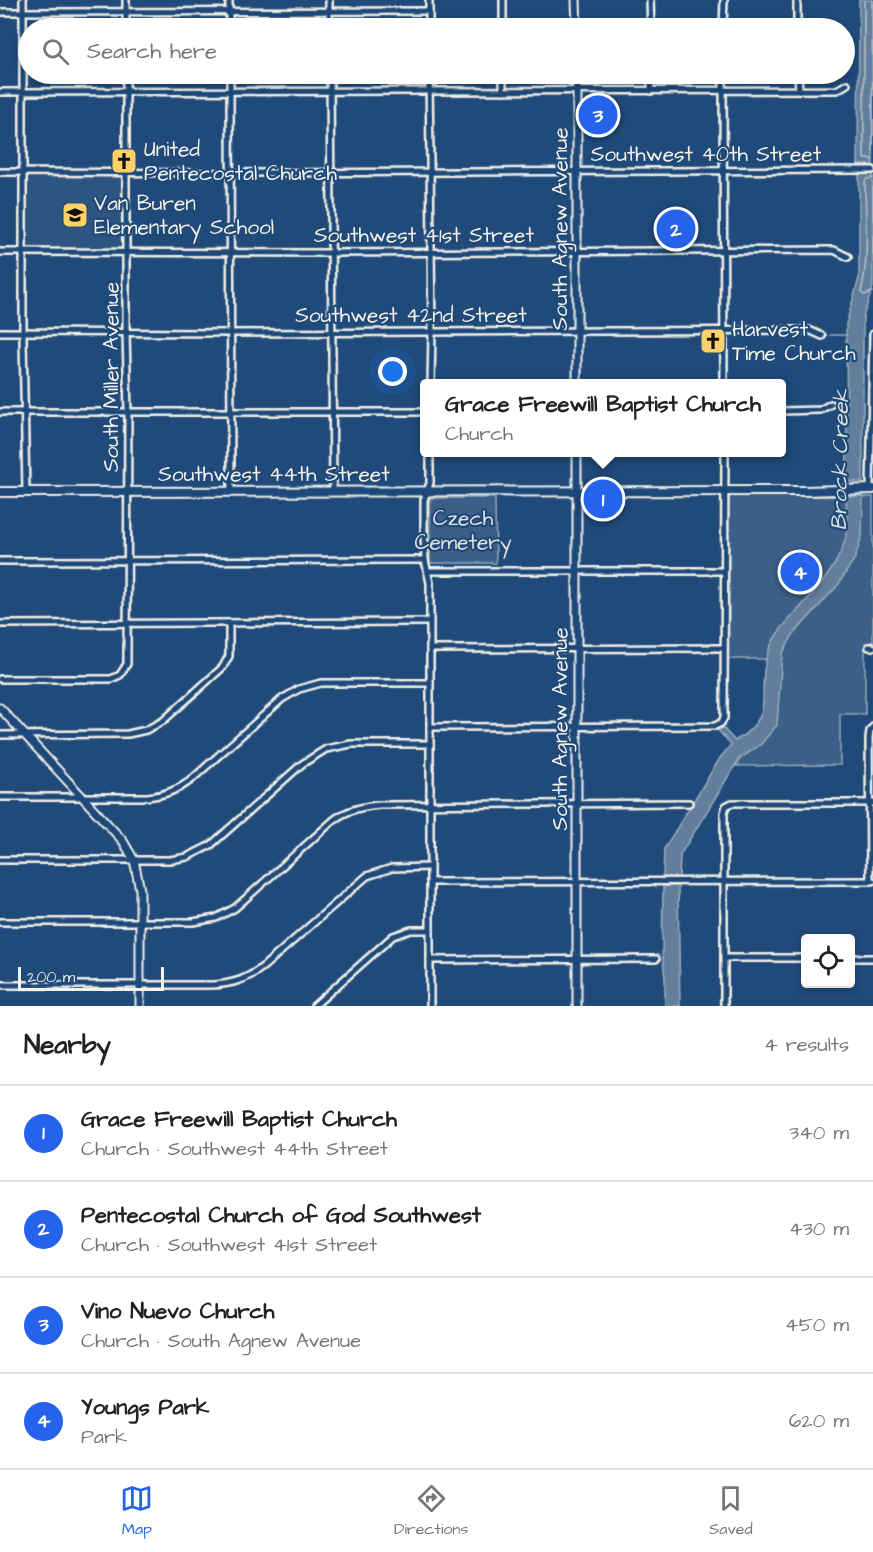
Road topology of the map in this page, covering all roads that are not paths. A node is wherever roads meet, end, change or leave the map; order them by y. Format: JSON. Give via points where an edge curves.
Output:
{"nodes":[{"id":1,"x":23,"y":0,"type":"edge"},
{"id":2,"x":126,"y":0,"type":"edge"},
{"id":3,"x":229,"y":0,"type":"edge"},
{"id":4,"x":329,"y":0,"type":"edge"},
{"id":5,"x":429,"y":0,"type":"edge"},
{"id":6,"x":503,"y":0,"type":"edge"},
{"id":7,"x":576,"y":0,"type":"edge"},
{"id":8,"x":651,"y":0,"type":"edge"},
{"id":9,"x":724,"y":0,"type":"edge"},
{"id":10,"x":797,"y":0,"type":"edge"},
{"id":11,"x":126,"y":11,"type":"junction"},
{"id":12,"x":229,"y":11,"type":"junction"},
{"id":13,"x":329,"y":11,"type":"junction"},
{"id":14,"x":429,"y":11,"type":"junction"},
{"id":15,"x":0,"y":12,"type":"edge"},
{"id":16,"x":23,"y":12,"type":"junction"},
{"id":17,"x":23,"y":18,"type":"edge"},
{"id":18,"x":126,"y":18,"type":"edge"},
{"id":19,"x":229,"y":18,"type":"edge"},
{"id":20,"x":329,"y":18,"type":"edge"},
{"id":21,"x":429,"y":18,"type":"edge"},
{"id":22,"x":503,"y":18,"type":"edge"},
{"id":23,"x":576,"y":18,"type":"edge"},
{"id":24,"x":651,"y":18,"type":"edge"},
{"id":25,"x":723,"y":18,"type":"edge"},
{"id":26,"x":797,"y":18,"type":"edge"},
{"id":27,"x":23,"y":84,"type":"edge"},
{"id":28,"x":126,"y":84,"type":"edge"},
{"id":29,"x":231,"y":84,"type":"edge"},
{"id":30,"x":330,"y":84,"type":"edge"},
{"id":31,"x":429,"y":84,"type":"edge"},
{"id":32,"x":503,"y":84,"type":"edge"},
{"id":33,"x":577,"y":84,"type":"edge"},
{"id":34,"x":651,"y":84,"type":"edge"},
{"id":35,"x":723,"y":84,"type":"edge"},
{"id":36,"x":799,"y":84,"type":"edge"},
{"id":37,"x":847,"y":84,"type":"dead end"},
{"id":38,"x":577,"y":90,"type":"junction"},
{"id":39,"x":799,"y":90,"type":"junction"},
{"id":40,"x":126,"y":91,"type":"junction"},
{"id":41,"x":429,"y":91,"type":"junction"},
{"id":42,"x":503,"y":91,"type":"junction"},
{"id":43,"x":651,"y":91,"type":"junction"},
{"id":44,"x":723,"y":91,"type":"junction"},
{"id":45,"x":0,"y":92,"type":"edge"},
{"id":46,"x":23,"y":92,"type":"junction"},
{"id":47,"x":330,"y":92,"type":"junction"},
{"id":48,"x":231,"y":93,"type":"junction"},
{"id":49,"x":724,"y":170,"type":"junction"},
{"id":50,"x":873,"y":170,"type":"edge"},
{"id":51,"x":577,"y":171,"type":"junction"},
{"id":52,"x":0,"y":172,"type":"edge"},
{"id":53,"x":23,"y":172,"type":"junction"},
{"id":54,"x":126,"y":172,"type":"junction"},
{"id":55,"x":331,"y":172,"type":"junction"},
{"id":56,"x":431,"y":172,"type":"junction"},
{"id":57,"x":230,"y":173,"type":"junction"},
{"id":58,"x":577,"y":250,"type":"junction"},
{"id":59,"x":127,"y":251,"type":"junction"},
{"id":60,"x":0,"y":252,"type":"edge"},
{"id":61,"x":23,"y":252,"type":"junction"},
{"id":62,"x":432,"y":252,"type":"junction"},
{"id":63,"x":724,"y":252,"type":"junction"},
{"id":64,"x":231,"y":253,"type":"junction"},
{"id":65,"x":330,"y":253,"type":"junction"},
{"id":66,"x":848,"y":256,"type":"dead end"},
{"id":67,"x":577,"y":330,"type":"junction"},
{"id":68,"x":0,"y":332,"type":"edge"},
{"id":69,"x":24,"y":332,"type":"junction"},
{"id":70,"x":126,"y":332,"type":"junction"},
{"id":71,"x":332,"y":332,"type":"junction"},
{"id":72,"x":432,"y":332,"type":"junction"},
{"id":73,"x":724,"y":332,"type":"junction"},
{"id":74,"x":231,"y":333,"type":"junction"},
{"id":75,"x":822,"y":336,"type":"dead end"},
{"id":76,"x":872,"y":337,"type":"edge"},
{"id":77,"x":431,"y":379,"type":"edge"},
{"id":78,"x":577,"y":379,"type":"edge"},
{"id":79,"x":724,"y":379,"type":"edge"},
{"id":80,"x":831,"y":404,"type":"dead end"},
{"id":81,"x":786,"y":411,"type":"edge"},
{"id":82,"x":0,"y":412,"type":"edge"},
{"id":83,"x":25,"y":412,"type":"junction"},
{"id":84,"x":129,"y":412,"type":"junction"},
{"id":85,"x":231,"y":412,"type":"junction"},
{"id":86,"x":420,"y":412,"type":"edge"},
{"id":87,"x":332,"y":413,"type":"junction"},
{"id":88,"x":430,"y":457,"type":"edge"},
{"id":89,"x":577,"y":457,"type":"edge"},
{"id":90,"x":725,"y":457,"type":"edge"},
{"id":91,"x":872,"y":489,"type":"edge"},
{"id":92,"x":725,"y":490,"type":"junction"},
{"id":93,"x":231,"y":491,"type":"junction"},
{"id":94,"x":427,"y":491,"type":"junction"},
{"id":95,"x":577,"y":491,"type":"junction"},
{"id":96,"x":0,"y":492,"type":"edge"},
{"id":97,"x":26,"y":492,"type":"junction"},
{"id":98,"x":128,"y":492,"type":"junction"},
{"id":99,"x":333,"y":492,"type":"junction"},
{"id":100,"x":127,"y":560,"type":"junction"},
{"id":101,"x":425,"y":560,"type":"junction"},
{"id":102,"x":0,"y":561,"type":"edge"},
{"id":103,"x":577,"y":570,"type":"junction"},
{"id":104,"x":429,"y":571,"type":"junction"},
{"id":105,"x":724,"y":571,"type":"junction"},
{"id":106,"x":430,"y":622,"type":"junction"},
{"id":107,"x":128,"y":623,"type":"junction"},
{"id":108,"x":230,"y":623,"type":"junction"},
{"id":109,"x":0,"y":624,"type":"edge"},
{"id":110,"x":576,"y":648,"type":"junction"},
{"id":111,"x":723,"y":648,"type":"junction"},
{"id":112,"x":430,"y":649,"type":"junction"},
{"id":113,"x":0,"y":679,"type":"edge"},
{"id":114,"x":430,"y":683,"type":"junction"},
{"id":115,"x":0,"y":708,"type":"edge"},
{"id":116,"x":577,"y":726,"type":"junction"},
{"id":117,"x":430,"y":727,"type":"junction"},
{"id":118,"x":872,"y":728,"type":"edge"},
{"id":119,"x":0,"y":735,"type":"edge"},
{"id":120,"x":25,"y":735,"type":"junction"},
{"id":121,"x":430,"y":744,"type":"junction"},
{"id":122,"x":0,"y":797,"type":"edge"},
{"id":123,"x":82,"y":797,"type":"junction"},
{"id":124,"x":689,"y":803,"type":"dead end"},
{"id":125,"x":871,"y":803,"type":"edge"},
{"id":126,"x":430,"y":804,"type":"junction"},
{"id":127,"x":577,"y":804,"type":"junction"},
{"id":128,"x":0,"y":860,"type":"edge"},
{"id":129,"x":134,"y":860,"type":"junction"},
{"id":130,"x":430,"y":867,"type":"junction"},
{"id":131,"x":577,"y":881,"type":"junction"},
{"id":132,"x":723,"y":881,"type":"junction"},
{"id":133,"x":872,"y":881,"type":"edge"},
{"id":134,"x":430,"y":882,"type":"junction"},
{"id":135,"x":0,"y":922,"type":"edge"},
{"id":136,"x":140,"y":922,"type":"junction"},
{"id":137,"x":430,"y":930,"type":"junction"},
{"id":138,"x":656,"y":958,"type":"dead end"},
{"id":139,"x":724,"y":958,"type":"junction"},
{"id":140,"x":801,"y":958,"type":"edge"},
{"id":141,"x":855,"y":958,"type":"edge"},
{"id":142,"x":873,"y":958,"type":"edge"},
{"id":143,"x":577,"y":959,"type":"junction"},
{"id":144,"x":430,"y":960,"type":"junction"},
{"id":145,"x":0,"y":985,"type":"edge"},
{"id":146,"x":140,"y":985,"type":"junction"},
{"id":147,"x":140,"y":1006,"type":"edge"},
{"id":148,"x":314,"y":1006,"type":"edge"},
{"id":149,"x":430,"y":1006,"type":"edge"},
{"id":150,"x":577,"y":1006,"type":"edge"},
{"id":151,"x":724,"y":1006,"type":"edge"}],
"edges":[{"from":1,"to":16,"type":"street"},
{"from":2,"to":11,"type":"street"},
{"from":3,"to":12,"type":"street"},
{"from":4,"to":13,"type":"street"},
{"from":5,"to":14,"type":"street"},
{"from":6,"to":22,"type":"street"},
{"from":7,"to":23,"type":"street"},
{"from":8,"to":24,"type":"street"},
{"from":9,"to":25,"type":"street"},
{"from":10,"to":26,"type":"street"},
{"from":11,"to":12,"type":"street"},
{"from":11,"to":16,"type":"street"},
{"from":11,"to":18,"type":"street"},
{"from":12,"to":13,"type":"street"},
{"from":12,"to":19,"type":"street"},
{"from":13,"to":14,"type":"street"},
{"from":13,"to":20,"type":"street"},
{"from":14,"to":21,"type":"street"},
{"from":15,"to":16,"type":"street"},
{"from":16,"to":17,"type":"street"},
{"from":27,"to":46,"type":"street"},
{"from":28,"to":40,"type":"street","name":"South Miller Avenue"},
{"from":29,"to":48,"type":"street"},
{"from":30,"to":47,"type":"street"},
{"from":31,"to":41,"type":"street"},
{"from":32,"to":42,"type":"street"},
{"from":33,"to":38,"type":"street","name":"South Agnew Avenue"},
{"from":34,"to":43,"type":"street"},
{"from":35,"to":44,"type":"street"},
{"from":36,"to":39,"type":"street"},
{"from":37,"to":39,"type":"street","via":[[837,90]]},
{"from":38,"to":42,"type":"street"},
{"from":38,"to":43,"type":"street"},
{"from":38,"to":51,"type":"street","name":"South Agnew Avenue"},
{"from":39,"to":44,"type":"street"},
{"from":40,"to":46,"type":"street"},
{"from":40,"to":48,"type":"street"},
{"from":40,"to":54,"type":"street","name":"South Miller Avenue"},
{"from":41,"to":42,"type":"street"},
{"from":41,"to":47,"type":"street"},
{"from":41,"to":56,"type":"street"},
{"from":43,"to":44,"type":"street"},
{"from":44,"to":49,"type":"street"},
{"from":45,"to":46,"type":"street"},
{"from":46,"to":53,"type":"street"},
{"from":47,"to":48,"type":"street"},
{"from":47,"to":55,"type":"street"},
{"from":48,"to":57,"type":"street"},
{"from":49,"to":50,"type":"street","name":"Southwest 40th Street"},
{"from":49,"to":51,"type":"street","name":"Southwest 40th Street"},
{"from":49,"to":63,"type":"street"},
{"from":51,"to":56,"type":"street","name":"Southwest 40th Street"},
{"from":51,"to":58,"type":"street","name":"South Agnew Avenue"},
{"from":52,"to":53,"type":"street","name":"Southwest 40th Street"},
{"from":53,"to":54,"type":"street","name":"Southwest 40th Street"},
{"from":53,"to":61,"type":"street"},
{"from":54,"to":57,"type":"street","name":"Southwest 40th Street"},
{"from":54,"to":59,"type":"street","name":"South Miller Avenue"},
{"from":55,"to":56,"type":"street","name":"Southwest 40th Street"},
{"from":55,"to":57,"type":"street","name":"Southwest 40th Street"},
{"from":55,"to":65,"type":"street"},
{"from":56,"to":62,"type":"street"},
{"from":57,"to":64,"type":"street"},
{"from":58,"to":62,"type":"street","name":"Southwest 41st Street"},
{"from":58,"to":63,"type":"street","name":"Southwest 41st Street"},
{"from":58,"to":67,"type":"street","name":"South Agnew Avenue"},
{"from":59,"to":61,"type":"street","name":"Southwest 41st Street"},
{"from":59,"to":64,"type":"street","name":"Southwest 41st Street"},
{"from":59,"to":70,"type":"street","name":"South Miller Avenue"},
{"from":60,"to":61,"type":"street","name":"Southwest 41st Street"},
{"from":61,"to":69,"type":"street"},
{"from":62,"to":65,"type":"street","name":"Southwest 41st Street"},
{"from":62,"to":72,"type":"street"},
{"from":63,"to":66,"type":"street","name":"Southwest 41st Street","via":[[834,250]]},
{"from":63,"to":73,"type":"street"},
{"from":64,"to":65,"type":"street","name":"Southwest 41st Street"},
{"from":64,"to":74,"type":"street"},
{"from":65,"to":71,"type":"street"},
{"from":67,"to":72,"type":"street","name":"Southwest 42nd Street"},
{"from":67,"to":73,"type":"street","name":"Southwest 42nd Street"},
{"from":67,"to":78,"type":"street","name":"South Agnew Avenue"},
{"from":68,"to":69,"type":"street","name":"Southwest 42nd Street"},
{"from":69,"to":70,"type":"street","name":"Southwest 42nd Street"},
{"from":69,"to":83,"type":"street"},
{"from":70,"to":74,"type":"street","name":"Southwest 42nd Street"},
{"from":70,"to":84,"type":"street","name":"South Miller Avenue"},
{"from":71,"to":72,"type":"street","name":"Southwest 42nd Street"},
{"from":71,"to":74,"type":"street","name":"Southwest 42nd Street"},
{"from":71,"to":87,"type":"street"},
{"from":72,"to":77,"type":"street"},
{"from":73,"to":75,"type":"street","name":"Southwest 42nd Street","via":[[809,330]]},
{"from":73,"to":79,"type":"street"},
{"from":74,"to":85,"type":"street"},
{"from":76,"to":91,"type":"street"},
{"from":80,"to":81,"type":"street","via":[[820,410]]},
{"from":82,"to":83,"type":"street"},
{"from":83,"to":84,"type":"street"},
{"from":83,"to":97,"type":"street"},
{"from":84,"to":85,"type":"street"},
{"from":84,"to":98,"type":"street","name":"South Miller Avenue"},
{"from":85,"to":87,"type":"street"},
{"from":85,"to":93,"type":"street"},
{"from":86,"to":87,"type":"street"},
{"from":87,"to":99,"type":"street"},
{"from":88,"to":94,"type":"street"},
{"from":89,"to":95,"type":"street","name":"South Agnew Avenue"},
{"from":90,"to":92,"type":"street"},
{"from":91,"to":92,"type":"main road","name":"Southwest 44th Street"},
{"from":92,"to":95,"type":"main road","name":"Southwest 44th Street"},
{"from":92,"to":105,"type":"street"},
{"from":93,"to":98,"type":"main road","name":"Southwest 44th Street"},
{"from":93,"to":99,"type":"main road","name":"Southwest 44th Street"},
{"from":94,"to":95,"type":"main road","name":"Southwest 44th Street"},
{"from":94,"to":99,"type":"main road","name":"Southwest 44th Street"},
{"from":94,"to":101,"type":"street"},
{"from":95,"to":103,"type":"street","name":"South Agnew Avenue"},
{"from":96,"to":97,"type":"main road","name":"Southwest 44th Street"},
{"from":97,"to":98,"type":"main road","name":"Southwest 44th Street"},
{"from":98,"to":100,"type":"street","name":"South Miller Avenue"},
{"from":100,"to":101,"type":"street"},
{"from":100,"to":102,"type":"street"},
{"from":100,"to":107,"type":"street","name":"South Miller Avenue"},
{"from":101,"to":104,"type":"street"},
{"from":103,"to":104,"type":"street"},
{"from":103,"to":105,"type":"street"},
{"from":103,"to":110,"type":"street","name":"South Agnew Avenue"},
{"from":104,"to":106,"type":"street"},
{"from":105,"to":111,"type":"street"},
{"from":106,"to":108,"type":"street"},
{"from":106,"to":112,"type":"street"},
{"from":107,"to":108,"type":"street"},
{"from":107,"to":109,"type":"street"},
{"from":107,"to":113,"type":"street","name":"South Miller Avenue","via":[[127,664],[118,676]]},
{"from":108,"to":120,"type":"street","via":[[229,656],[223,667],[153,727],[128,734]]},
{"from":110,"to":111,"type":"street"},
{"from":110,"to":112,"type":"street"},
{"from":110,"to":116,"type":"street","name":"South Agnew Avenue"},
{"from":111,"to":116,"type":"street","via":[[722,723]]},
{"from":112,"to":114,"type":"street"},
{"from":114,"to":117,"type":"street"},
{"from":114,"to":123,"type":"street","via":[[306,686],[282,699],[175,791],[147,797]]},
{"from":115,"to":120,"type":"street"},
{"from":116,"to":117,"type":"street"},
{"from":116,"to":127,"type":"street","name":"South Agnew Avenue"},
{"from":117,"to":121,"type":"street"},
{"from":118,"to":125,"type":"street","via":[[868,739]]},
{"from":119,"to":120,"type":"street"},
{"from":120,"to":123,"type":"street"},
{"from":121,"to":126,"type":"street"},
{"from":121,"to":129,"type":"street","via":[[351,744],[326,748],[302,764],[204,850],[179,859]]},
{"from":122,"to":123,"type":"street"},
{"from":123,"to":129,"type":"street"},
{"from":124,"to":127,"type":"street"},
{"from":125,"to":132,"type":"street","via":[[726,806]]},
{"from":125,"to":133,"type":"street"},
{"from":126,"to":127,"type":"street"},
{"from":126,"to":130,"type":"street"},
{"from":126,"to":136,"type":"street","via":[[372,805],[342,815],[235,908],[216,918]]},
{"from":127,"to":131,"type":"street","name":"South Agnew Avenue"},
{"from":128,"to":129,"type":"street"},
{"from":129,"to":136,"type":"street","via":[[141,890]]},
{"from":130,"to":134,"type":"street"},
{"from":130,"to":146,"type":"street","via":[[392,868],[367,876],[246,978],[222,984]]},
{"from":131,"to":132,"type":"street"},
{"from":131,"to":134,"type":"street"},
{"from":131,"to":143,"type":"street","name":"South Agnew Avenue"},
{"from":132,"to":133,"type":"street"},
{"from":132,"to":139,"type":"street"},
{"from":134,"to":137,"type":"street"},
{"from":135,"to":136,"type":"street"},
{"from":136,"to":146,"type":"street"},
{"from":137,"to":144,"type":"street"},
{"from":137,"to":148,"type":"street","via":[[411,930],[393,936]]},
{"from":138,"to":143,"type":"street"},
{"from":139,"to":140,"type":"street"},
{"from":139,"to":151,"type":"street"},
{"from":141,"to":142,"type":"street"},
{"from":143,"to":144,"type":"street"},
{"from":143,"to":150,"type":"street","name":"South Agnew Avenue"},
{"from":144,"to":149,"type":"street"},
{"from":145,"to":146,"type":"street"},
{"from":146,"to":147,"type":"street"}]}
